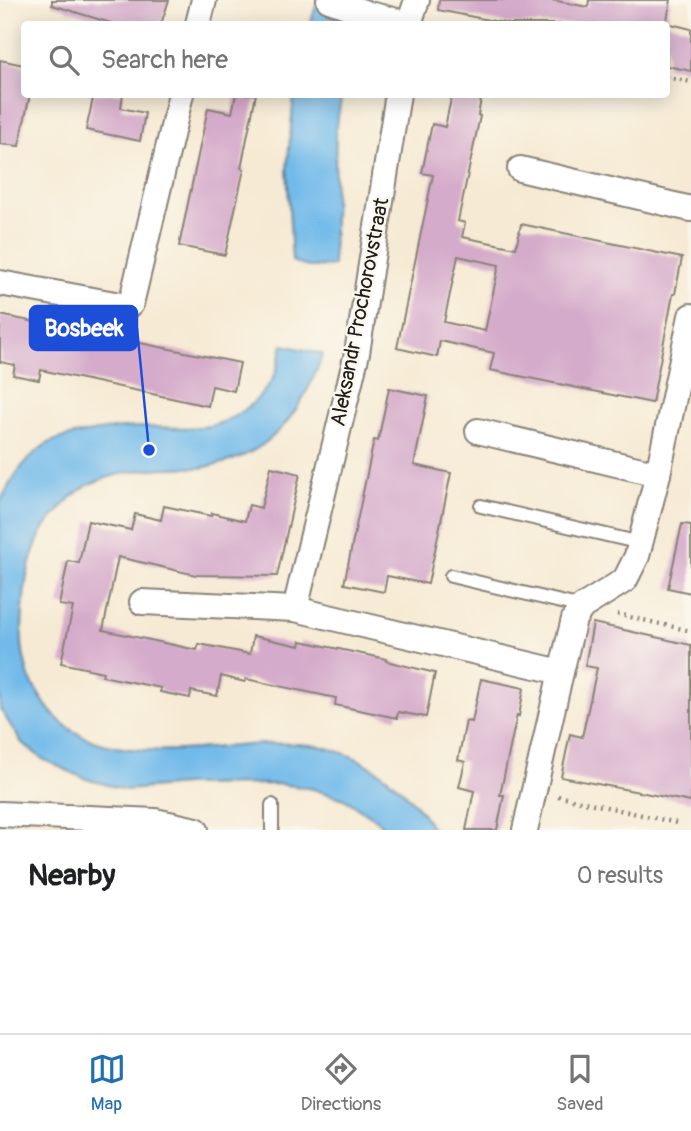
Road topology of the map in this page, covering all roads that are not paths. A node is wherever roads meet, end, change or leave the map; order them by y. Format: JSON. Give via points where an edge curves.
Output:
{"nodes":[{"id":1,"x":204,"y":0,"type":"edge"},
{"id":2,"x":329,"y":0,"type":"edge"},
{"id":3,"x":417,"y":0,"type":"edge"},
{"id":4,"x":199,"y":21,"type":"edge"},
{"id":5,"x":397,"y":21,"type":"edge"},
{"id":6,"x":410,"y":21,"type":"edge"},
{"id":7,"x":180,"y":98,"type":"edge"},
{"id":8,"x":397,"y":98,"type":"edge"},
{"id":9,"x":520,"y":169,"type":"dead end"},
{"id":10,"x":691,"y":209,"type":"edge"},
{"id":11,"x":0,"y":283,"type":"edge"},
{"id":12,"x":691,"y":316,"type":"edge"},
{"id":13,"x":478,"y":431,"type":"dead end"},
{"id":14,"x":658,"y":474,"type":"junction"},
{"id":15,"x":481,"y":506,"type":"dead end"},
{"id":16,"x":641,"y":543,"type":"junction"},
{"id":17,"x":451,"y":576,"type":"dead end"},
{"id":18,"x":142,"y":602,"type":"dead end"},
{"id":19,"x":582,"y":607,"type":"junction"},
{"id":20,"x":295,"y":609,"type":"junction"},
{"id":21,"x":561,"y":672,"type":"junction"},
{"id":22,"x":272,"y":805,"type":"dead end"},
{"id":23,"x":0,"y":814,"type":"edge"},
{"id":24,"x":196,"y":830,"type":"edge"},
{"id":25,"x":272,"y":830,"type":"edge"},
{"id":26,"x":525,"y":830,"type":"edge"}],
"edges":[{"from":1,"to":4,"type":"street"},
{"from":2,"to":5,"type":"street"},
{"from":3,"to":6,"type":"street"},
{"from":7,"to":11,"type":"street","via":[[131,304]]},
{"from":8,"to":20,"type":"street","name":"Aleksandr Prochorovstraat","via":[[357,353]]},
{"from":9,"to":10,"type":"street"},
{"from":12,"to":14,"type":"street"},
{"from":13,"to":14,"type":"street"},
{"from":14,"to":16,"type":"street"},
{"from":15,"to":16,"type":"lane"},
{"from":16,"to":19,"type":"street","via":[[625,580]]},
{"from":17,"to":19,"type":"lane"},
{"from":18,"to":20,"type":"street"},
{"from":19,"to":21,"type":"street"},
{"from":20,"to":21,"type":"street"},
{"from":21,"to":26,"type":"street"},
{"from":22,"to":25,"type":"lane"},
{"from":23,"to":24,"type":"street","via":[[155,821]]}]}
